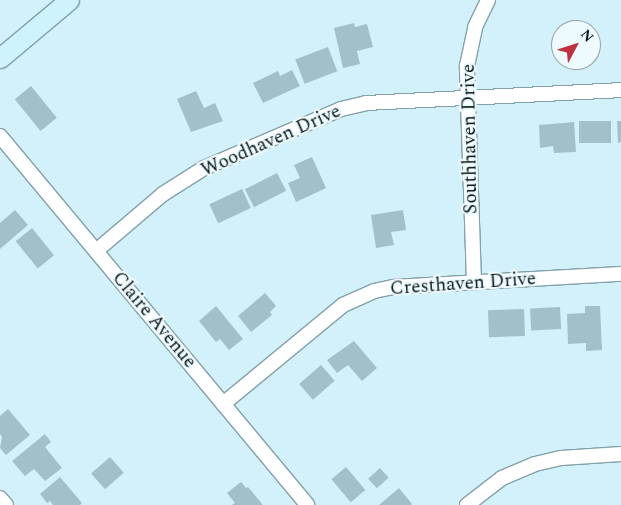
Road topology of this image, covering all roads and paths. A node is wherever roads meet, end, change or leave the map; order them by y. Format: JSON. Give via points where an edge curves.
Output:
{"nodes":[{"id":1,"x":68,"y":0,"type":"edge"},
{"id":2,"x":488,"y":0,"type":"edge"},
{"id":3,"x":0,"y":58,"type":"edge"},
{"id":4,"x":621,"y":90,"type":"edge"},
{"id":5,"x":468,"y":98,"type":"junction"},
{"id":6,"x":0,"y":136,"type":"edge"},
{"id":7,"x":96,"y":251,"type":"junction"},
{"id":8,"x":621,"y":274,"type":"edge"},
{"id":9,"x":474,"y":282,"type":"junction"},
{"id":10,"x":223,"y":404,"type":"junction"},
{"id":11,"x":621,"y":454,"type":"edge"},
{"id":12,"x":0,"y":498,"type":"edge"},
{"id":13,"x":6,"y":505,"type":"edge"},
{"id":14,"x":307,"y":505,"type":"edge"},
{"id":15,"x":468,"y":505,"type":"edge"}],
"edges":[{"from":1,"to":3,"type":"main road"},
{"from":2,"to":5,"type":"street","name":"Southhaven Drive","via":[[475,27],[470,48]]},
{"from":4,"to":5,"type":"street","name":"Woodhaven Drive"},
{"from":5,"to":7,"type":"street","name":"Woodhaven Drive","via":[[366,103],[316,118],[204,168],[163,194]]},
{"from":5,"to":9,"type":"street","name":"Southhaven Drive"},
{"from":6,"to":7,"type":"street","name":"Claire Avenue"},
{"from":7,"to":10,"type":"street","name":"Claire Avenue"},
{"from":8,"to":9,"type":"street","name":"Cresthaven Drive"},
{"from":9,"to":10,"type":"street","name":"Cresthaven Drive","via":[[393,286],[358,297]]},
{"from":10,"to":14,"type":"street","name":"Claire Avenue"},
{"from":11,"to":15,"type":"street","via":[[560,458],[535,464],[502,478]]},
{"from":12,"to":13,"type":"street"}]}
